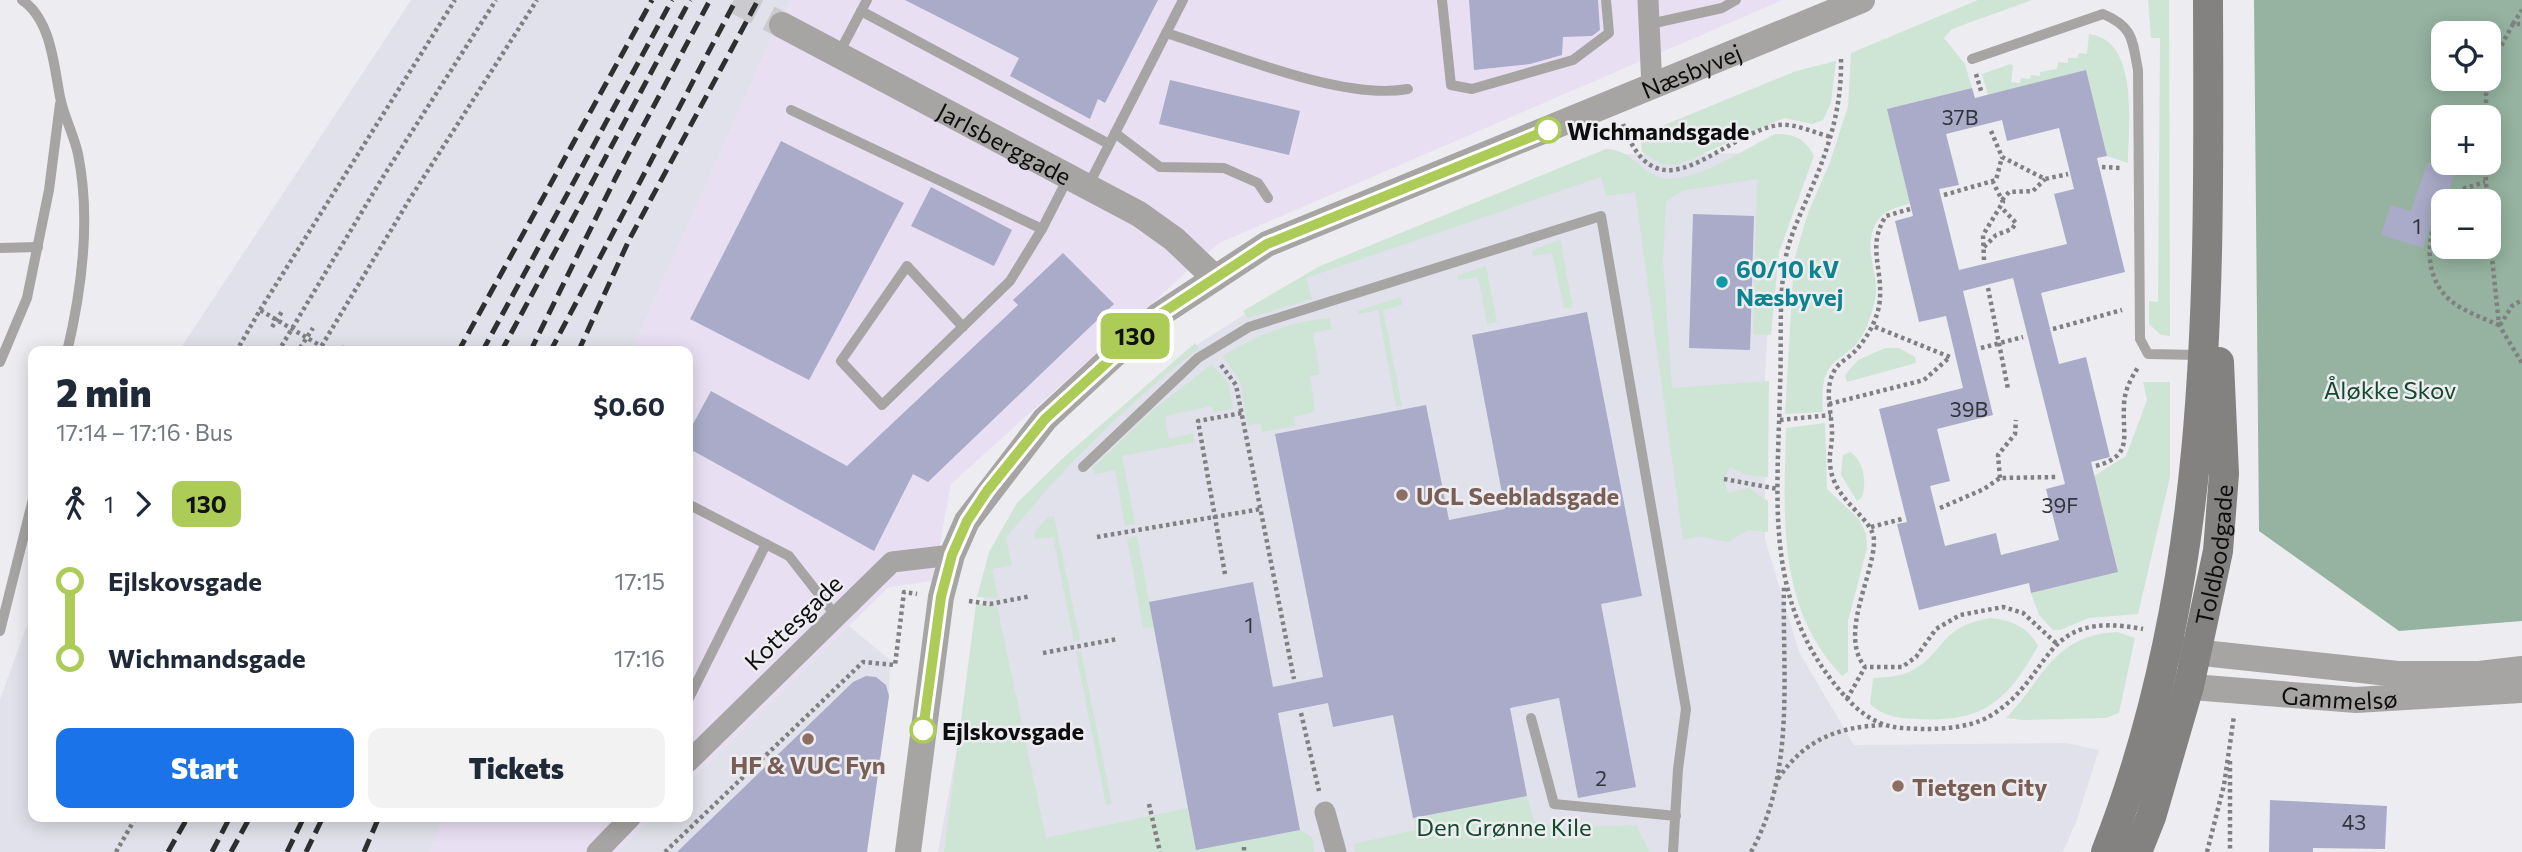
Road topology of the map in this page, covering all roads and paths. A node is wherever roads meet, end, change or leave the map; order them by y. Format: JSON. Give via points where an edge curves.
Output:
{"nodes":[{"id":1,"x":22,"y":0,"type":"edge"},
{"id":2,"x":455,"y":0,"type":"edge"},
{"id":3,"x":496,"y":0,"type":"edge"},
{"id":4,"x":537,"y":0,"type":"edge"},
{"id":5,"x":1183,"y":0,"type":"edge"},
{"id":6,"x":1441,"y":0,"type":"edge"},
{"id":7,"x":1605,"y":0,"type":"edge"},
{"id":8,"x":1648,"y":0,"type":"edge"},
{"id":9,"x":1736,"y":0,"type":"edge"},
{"id":10,"x":1862,"y":0,"type":"edge"},
{"id":11,"x":2208,"y":0,"type":"edge"},
{"id":12,"x":864,"y":5,"type":"edge"},
{"id":13,"x":2522,"y":10,"type":"edge"},
{"id":14,"x":1650,"y":24,"type":"junction"},
{"id":15,"x":2513,"y":24,"type":"junction"},
{"id":16,"x":2522,"y":24,"type":"edge"},
{"id":17,"x":782,"y":25,"type":"tunnel mouth"},
{"id":18,"x":1166,"y":33,"type":"junction"},
{"id":19,"x":2501,"y":46,"type":"edge"},
{"id":20,"x":838,"y":55,"type":"junction"},
{"id":21,"x":1841,"y":59,"type":"dead end"},
{"id":22,"x":1972,"y":59,"type":"dead end"},
{"id":23,"x":1652,"y":88,"type":"junction"},
{"id":24,"x":1408,"y":89,"type":"dead end"},
{"id":25,"x":61,"y":101,"type":"junction"},
{"id":26,"x":1616,"y":103,"type":"junction"},
{"id":27,"x":791,"y":110,"type":"dead end"},
{"id":28,"x":1992,"y":131,"type":"dead end"},
{"id":29,"x":1115,"y":133,"type":"junction"},
{"id":30,"x":1831,"y":137,"type":"junction"},
{"id":31,"x":1109,"y":144,"type":"junction"},
{"id":32,"x":2002,"y":157,"type":"junction"},
{"id":33,"x":2068,"y":174,"type":"dead end"},
{"id":34,"x":2485,"y":175,"type":"edge"},
{"id":35,"x":2045,"y":179,"type":"junction"},
{"id":36,"x":1078,"y":181,"type":"junction"},
{"id":37,"x":1993,"y":182,"type":"junction"},
{"id":38,"x":2485,"y":182,"type":"junction"},
{"id":39,"x":2464,"y":189,"type":"edge"},
{"id":40,"x":2486,"y":189,"type":"edge"},
{"id":41,"x":1944,"y":195,"type":"dead end"},
{"id":42,"x":1268,"y":198,"type":"dead end"},
{"id":43,"x":2002,"y":200,"type":"junction"},
{"id":44,"x":2001,"y":207,"type":"junction"},
{"id":45,"x":1910,"y":209,"type":"dead end"},
{"id":46,"x":1042,"y":229,"type":"junction"},
{"id":47,"x":2431,"y":236,"type":"edge"},
{"id":48,"x":38,"y":247,"type":"junction"},
{"id":49,"x":1983,"y":247,"type":"junction"},
{"id":50,"x":0,"y":248,"type":"edge"},
{"id":51,"x":2208,"y":250,"type":"junction"},
{"id":52,"x":2492,"y":259,"type":"edge"},
{"id":53,"x":1984,"y":260,"type":"dead end"},
{"id":54,"x":1215,"y":278,"type":"junction"},
{"id":55,"x":1988,"y":288,"type":"dead end"},
{"id":56,"x":2522,"y":300,"type":"edge"},
{"id":57,"x":2140,"y":306,"type":"junction"},
{"id":58,"x":260,"y":310,"type":"junction"},
{"id":59,"x":283,"y":310,"type":"dead end"},
{"id":60,"x":277,"y":319,"type":"junction"},
{"id":61,"x":2499,"y":325,"type":"junction"},
{"id":62,"x":1873,"y":326,"type":"junction"},
{"id":63,"x":272,"y":327,"type":"dead end"},
{"id":64,"x":963,"y":327,"type":"junction"},
{"id":65,"x":292,"y":328,"type":"junction"},
{"id":66,"x":313,"y":328,"type":"dead end"},
{"id":67,"x":2053,"y":329,"type":"dead end"},
{"id":68,"x":307,"y":337,"type":"junction"},
{"id":69,"x":2023,"y":337,"type":"dead end"},
{"id":70,"x":1999,"y":343,"type":"junction"},
{"id":71,"x":68,"y":346,"type":"edge"},
{"id":72,"x":239,"y":346,"type":"edge"},
{"id":73,"x":282,"y":346,"type":"edge"},
{"id":74,"x":301,"y":346,"type":"edge"},
{"id":75,"x":321,"y":346,"type":"joint"},
{"id":76,"x":1981,"y":348,"type":"dead end"},
{"id":77,"x":1211,"y":351,"type":"junction"},
{"id":78,"x":2148,"y":354,"type":"junction"},
{"id":79,"x":2203,"y":355,"type":"junction"},
{"id":80,"x":0,"y":362,"type":"edge"},
{"id":81,"x":2522,"y":363,"type":"edge"},
{"id":82,"x":2008,"y":388,"type":"dead end"},
{"id":83,"x":1829,"y":404,"type":"junction"},
{"id":84,"x":1242,"y":413,"type":"junction"},
{"id":85,"x":1831,"y":415,"type":"junction"},
{"id":86,"x":2016,"y":419,"type":"dead end"},
{"id":87,"x":1780,"y":420,"type":"junction"},
{"id":88,"x":2095,"y":466,"type":"dead end"},
{"id":89,"x":1083,"y":467,"type":"dead end"},
{"id":90,"x":2056,"y":477,"type":"dead end"},
{"id":91,"x":2000,"y":478,"type":"junction"},
{"id":92,"x":1724,"y":479,"type":"dead end"},
{"id":93,"x":1778,"y":489,"type":"junction"},
{"id":94,"x":693,"y":508,"type":"edge"},
{"id":95,"x":1940,"y":508,"type":"dead end"},
{"id":96,"x":1261,"y":509,"type":"junction"},
{"id":97,"x":1214,"y":517,"type":"junction"},
{"id":98,"x":28,"y":519,"type":"edge"},
{"id":99,"x":1902,"y":520,"type":"dead end"},
{"id":100,"x":1871,"y":527,"type":"junction"},
{"id":101,"x":1097,"y":537,"type":"dead end"},
{"id":102,"x":766,"y":544,"type":"junction"},
{"id":103,"x":952,"y":555,"type":"junction"},
{"id":104,"x":1224,"y":574,"type":"dead end"},
{"id":105,"x":1784,"y":581,"type":"junction"},
{"id":106,"x":918,"y":594,"type":"dead end"},
{"id":107,"x":1031,"y":596,"type":"dead end"},
{"id":108,"x":969,"y":601,"type":"dead end"},
{"id":109,"x":836,"y":617,"type":"junction"},
{"id":110,"x":0,"y":631,"type":"edge"},
{"id":111,"x":1117,"y":639,"type":"dead end"},
{"id":112,"x":2056,"y":643,"type":"junction"},
{"id":113,"x":2178,"y":645,"type":"junction"},
{"id":114,"x":1042,"y":653,"type":"dead end"},
{"id":115,"x":1865,"y":667,"type":"junction"},
{"id":116,"x":2522,"y":669,"type":"edge"},
{"id":117,"x":1294,"y":678,"type":"dead end"},
{"id":118,"x":2159,"y":684,"type":"junction"},
{"id":119,"x":2189,"y":686,"type":"junction"},
{"id":120,"x":693,"y":690,"type":"edge"},
{"id":121,"x":2522,"y":690,"type":"edge"},
{"id":122,"x":1847,"y":699,"type":"junction"},
{"id":123,"x":1301,"y":713,"type":"dead end"},
{"id":124,"x":1531,"y":718,"type":"dead end"},
{"id":125,"x":1887,"y":725,"type":"junction"},
{"id":126,"x":693,"y":757,"type":"edge"},
{"id":127,"x":1776,"y":782,"type":"junction"},
{"id":128,"x":1149,"y":804,"type":"dead end"},
{"id":129,"x":1325,"y":812,"type":"joint"},
{"id":130,"x":1676,"y":816,"type":"junction"},
{"id":131,"x":133,"y":822,"type":"edge"},
{"id":132,"x":626,"y":822,"type":"edge"},
{"id":133,"x":116,"y":852,"type":"edge"},
{"id":134,"x":597,"y":852,"type":"edge"},
{"id":135,"x":665,"y":852,"type":"edge"},
{"id":136,"x":908,"y":852,"type":"edge"},
{"id":137,"x":1160,"y":852,"type":"edge"},
{"id":138,"x":1336,"y":852,"type":"edge"},
{"id":139,"x":1674,"y":852,"type":"edge"},
{"id":140,"x":1751,"y":852,"type":"edge"},
{"id":141,"x":2106,"y":852,"type":"edge"},
{"id":142,"x":2137,"y":852,"type":"edge"},
{"id":143,"x":2207,"y":852,"type":"edge"},
{"id":144,"x":2230,"y":852,"type":"edge"}],
"edges":[{"from":1,"to":25,"type":"lane","via":[[33,7],[52,52]]},
{"from":2,"to":58,"type":"path"},
{"from":3,"to":65,"type":"path"},
{"from":4,"to":75,"type":"path"},
{"from":5,"to":18,"type":"lane"},
{"from":6,"to":7,"type":"lane","via":[[1451,85],[1472,89],[1573,60],[1609,33]]},
{"from":8,"to":14,"type":"street"},
{"from":9,"to":14,"type":"lane","via":[[1722,8]]},
{"from":10,"to":23,"type":"street","name":"Næsbyvej"},
{"from":11,"to":51,"type":"main road","name":"Toldbodgade"},
{"from":12,"to":20,"type":"lane"},
{"from":12,"to":31,"type":"lane"},
{"from":13,"to":15,"type":"path"},
{"from":14,"to":23,"type":"street"},
{"from":15,"to":16,"type":"path"},
{"from":15,"to":19,"type":"path"},
{"from":17,"to":20,"type":"street","name":"Jarlsberggade"},
{"from":18,"to":24,"type":"lane","via":[[1318,80],[1388,93]]},
{"from":18,"to":29,"type":"lane"},
{"from":20,"to":36,"type":"street","name":"Jarlsberggade"},
{"from":21,"to":30,"type":"path","via":[[1842,87]]},
{"from":22,"to":57,"type":"lane","via":[[2103,14],[2122,22],[2131,35],[2138,70]]},
{"from":23,"to":26,"type":"street","name":"Næsbyvej"},
{"from":25,"to":48,"type":"lane"},
{"from":25,"to":71,"type":"lane","via":[[78,154],[83,206],[83,253]]},
{"from":26,"to":30,"type":"path","via":[[1639,158],[1667,171],[1684,169],[1776,125]]},
{"from":26,"to":54,"type":"street","name":"Næsbyvej","via":[[1267,244]]},
{"from":27,"to":46,"type":"lane"},
{"from":28,"to":32,"type":"path"},
{"from":29,"to":31,"type":"lane"},
{"from":29,"to":42,"type":"lane","via":[[1160,167],[1224,167],[1258,183]]},
{"from":30,"to":87,"type":"path","via":[[1783,275]]},
{"from":31,"to":36,"type":"lane"},
{"from":32,"to":35,"type":"path"},
{"from":32,"to":37,"type":"path"},
{"from":33,"to":35,"type":"path"},
{"from":34,"to":38,"type":"path"},
{"from":35,"to":43,"type":"path","via":[[2033,191],[2009,192]]},
{"from":36,"to":46,"type":"lane"},
{"from":36,"to":54,"type":"street","name":"Jarlsberggade","via":[[1157,226]]},
{"from":37,"to":41,"type":"path"},
{"from":37,"to":43,"type":"path"},
{"from":38,"to":39,"type":"path"},
{"from":38,"to":40,"type":"path"},
{"from":43,"to":44,"type":"path"},
{"from":44,"to":49,"type":"path","via":[[1983,235]]},
{"from":44,"to":49,"type":"path","via":[[2016,223]]},
{"from":45,"to":62,"type":"path","via":[[1886,216],[1874,242],[1880,300]]},
{"from":46,"to":64,"type":"lane","via":[[1010,281]]},
{"from":47,"to":61,"type":"path","via":[[2430,271],[2453,303]]},
{"from":48,"to":50,"type":"lane"},
{"from":48,"to":80,"type":"lane","via":[[27,298]]},
{"from":49,"to":53,"type":"path"},
{"from":51,"to":79,"type":"main road","name":"Toldbodgade"},
{"from":51,"to":113,"type":"main road","name":"Toldbodgade","via":[[2218,340],[2224,474],[2218,551]]},
{"from":52,"to":61,"type":"path"},
{"from":54,"to":103,"type":"street","via":[[1159,315],[1045,419],[987,491]]},
{"from":55,"to":70,"type":"path"},
{"from":56,"to":61,"type":"path"},
{"from":57,"to":67,"type":"path"},
{"from":57,"to":78,"type":"lane","via":[[2140,339]]},
{"from":58,"to":60,"type":"path"},
{"from":58,"to":72,"type":"path"},
{"from":59,"to":60,"type":"path"},
{"from":60,"to":63,"type":"path"},
{"from":60,"to":65,"type":"path"},
{"from":61,"to":81,"type":"path"},
{"from":62,"to":83,"type":"path","via":[[1835,369]]},
{"from":62,"to":83,"type":"path","via":[[1950,357],[1924,380]]},
{"from":64,"to":64,"type":"lane","via":[[882,405],[841,361],[908,266]]},
{"from":65,"to":68,"type":"path"},
{"from":65,"to":73,"type":"path"},
{"from":66,"to":68,"type":"path"},
{"from":68,"to":74,"type":"path"},
{"from":68,"to":75,"type":"path"},
{"from":69,"to":70,"type":"path"},
{"from":70,"to":76,"type":"path"},
{"from":70,"to":82,"type":"path"},
{"from":77,"to":84,"type":"path","via":[[1236,385]]},
{"from":77,"to":89,"type":"lane","via":[[1198,358]]},
{"from":77,"to":130,"type":"lane","via":[[1249,327],[1601,216],[1686,709]]},
{"from":78,"to":79,"type":"lane"},
{"from":78,"to":88,"type":"path","via":[[2129,381],[2124,404],[2125,445],[2113,461]]},
{"from":79,"to":113,"type":"main road","name":"Toldbodgade","via":[[2197,471]]},
{"from":83,"to":85,"type":"path"},
{"from":84,"to":96,"type":"path"},
{"from":84,"to":97,"type":"path","via":[[1198,421]]},
{"from":85,"to":87,"type":"path"},
{"from":85,"to":100,"type":"path","via":[[1830,464],[1838,493]]},
{"from":86,"to":91,"type":"path","via":[[2015,434],[1998,455]]},
{"from":87,"to":93,"type":"path"},
{"from":90,"to":91,"type":"path"},
{"from":91,"to":95,"type":"path"},
{"from":92,"to":93,"type":"path"},
{"from":93,"to":105,"type":"path","via":[[1777,530]]},
{"from":94,"to":102,"type":"lane"},
{"from":96,"to":97,"type":"path"},
{"from":96,"to":117,"type":"path"},
{"from":97,"to":101,"type":"path"},
{"from":97,"to":104,"type":"path"},
{"from":98,"to":110,"type":"lane"},
{"from":99,"to":100,"type":"path"},
{"from":100,"to":115,"type":"path","via":[[1875,541],[1855,640],[1857,656]]},
{"from":102,"to":109,"type":"lane","via":[[789,556]]},
{"from":102,"to":120,"type":"lane"},
{"from":103,"to":109,"type":"street","name":"Kottesgade","via":[[892,562]]},
{"from":103,"to":136,"type":"street","via":[[941,597]]},
{"from":105,"to":122,"type":"path","via":[[1807,643]]},
{"from":105,"to":127,"type":"path","via":[[1783,728]]},
{"from":106,"to":135,"type":"path","via":[[904,592],[895,665],[863,662]]},
{"from":107,"to":108,"type":"path","via":[[990,604]]},
{"from":109,"to":126,"type":"street","name":"Kottesgade"},
{"from":111,"to":114,"type":"path"},
{"from":112,"to":113,"type":"path","via":[[2073,632],[2103,624]]},
{"from":112,"to":115,"type":"path","via":[[2023,613],[2003,607],[1960,615],[1936,629],[1916,657],[1902,667]]},
{"from":112,"to":125,"type":"path","via":[[2016,695],[1979,722],[1964,726]]},
{"from":113,"to":116,"type":"street","name":"Gammelsø","via":[[2398,674]]},
{"from":113,"to":118,"type":"main road","name":"Toldbodgade"},
{"from":113,"to":119,"type":"main road","name":"Toldbodgade"},
{"from":115,"to":122,"type":"path"},
{"from":118,"to":119,"type":"street","name":"Gammelsø"},
{"from":118,"to":141,"type":"main road","name":"Toldbodgade","via":[[2125,805]]},
{"from":119,"to":121,"type":"street","name":"Gammelsø","via":[[2356,700]]},
{"from":119,"to":142,"type":"main road","name":"Toldbodgade"},
{"from":122,"to":125,"type":"path","via":[[1865,716]]},
{"from":123,"to":129,"type":"path"},
{"from":124,"to":130,"type":"lane","via":[[1554,804]]},
{"from":125,"to":127,"type":"path","via":[[1857,726],[1816,740],[1787,765]]},
{"from":127,"to":140,"type":"path","via":[[1770,811]]},
{"from":128,"to":137,"type":"path"},
{"from":129,"to":138,"type":"street"},
{"from":130,"to":139,"type":"lane"},
{"from":131,"to":133,"type":"path"},
{"from":132,"to":134,"type":"street"},
{"from":143,"to":144,"type":"path","via":[[2230,743]]}]}
